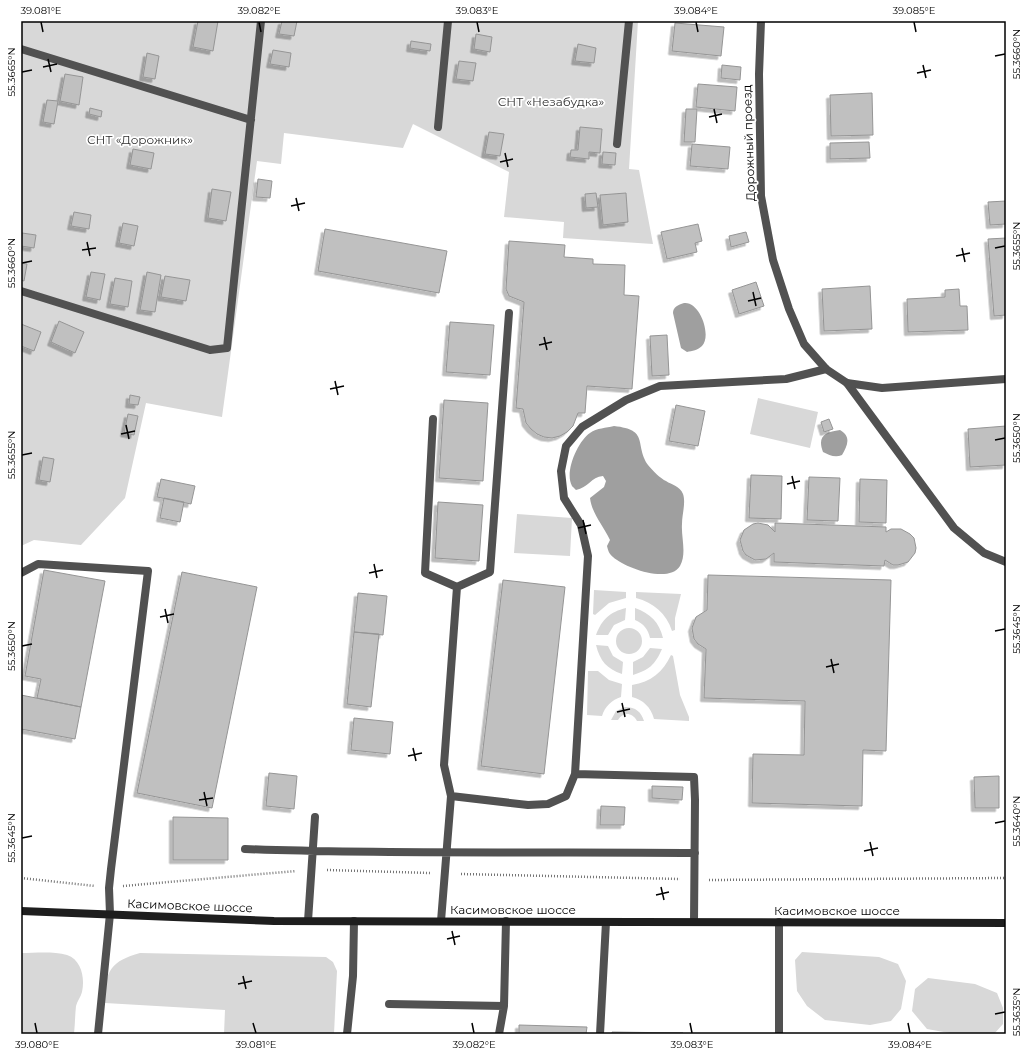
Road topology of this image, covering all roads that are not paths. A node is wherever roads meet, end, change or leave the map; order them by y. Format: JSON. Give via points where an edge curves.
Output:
{"nodes":[{"id":1,"x":261,"y":21,"type":"edge"},
{"id":2,"x":448,"y":21,"type":"edge"},
{"id":3,"x":629,"y":21,"type":"edge"},
{"id":4,"x":760,"y":21,"type":"edge"},
{"id":5,"x":21,"y":49,"type":"edge"},
{"id":6,"x":251,"y":120,"type":"junction"},
{"id":7,"x":438,"y":127,"type":"dead end"},
{"id":8,"x":617,"y":144,"type":"dead end"},
{"id":9,"x":21,"y":292,"type":"edge"},
{"id":10,"x":509,"y":314,"type":"dead end"},
{"id":11,"x":826,"y":369,"type":"junction"},
{"id":12,"x":1006,"y":379,"type":"edge"},
{"id":13,"x":847,"y":383,"type":"junction"},
{"id":14,"x":433,"y":419,"type":"dead end"},
{"id":15,"x":1006,"y":562,"type":"edge"},
{"id":16,"x":21,"y":573,"type":"edge"},
{"id":17,"x":457,"y":586,"type":"junction"},
{"id":18,"x":575,"y":774,"type":"junction"},
{"id":19,"x":451,"y":796,"type":"junction"},
{"id":20,"x":315,"y":817,"type":"dead end"},
{"id":21,"x":245,"y":849,"type":"dead end"},
{"id":22,"x":313,"y":852,"type":"junction"},
{"id":23,"x":446,"y":853,"type":"junction"},
{"id":24,"x":695,"y":853,"type":"junction"},
{"id":25,"x":21,"y":911,"type":"edge"},
{"id":26,"x":110,"y":914,"type":"junction"},
{"id":27,"x":308,"y":921,"type":"junction"},
{"id":28,"x":354,"y":921,"type":"junction"},
{"id":29,"x":441,"y":921,"type":"junction"},
{"id":30,"x":506,"y":921,"type":"junction"},
{"id":31,"x":606,"y":922,"type":"junction"},
{"id":32,"x":694,"y":922,"type":"junction"},
{"id":33,"x":780,"y":922,"type":"junction"},
{"id":34,"x":1006,"y":923,"type":"edge"},
{"id":35,"x":389,"y":1004,"type":"dead end"},
{"id":36,"x":504,"y":1006,"type":"junction"},
{"id":37,"x":98,"y":1034,"type":"edge"},
{"id":38,"x":346,"y":1034,"type":"edge"},
{"id":39,"x":499,"y":1034,"type":"edge"},
{"id":40,"x":600,"y":1034,"type":"edge"},
{"id":41,"x":779,"y":1034,"type":"edge"}],
"edges":[{"from":1,"to":6,"type":"street"},
{"from":2,"to":7,"type":"street"},
{"from":3,"to":8,"type":"street"},
{"from":4,"to":11,"type":"street","name":"Дорожный проезд","via":[[761,196],[773,260],[804,344]]},
{"from":5,"to":6,"type":"street"},
{"from":6,"to":9,"type":"street","via":[[227,348],[210,350]]},
{"from":10,"to":17,"type":"street","via":[[490,572]]},
{"from":11,"to":13,"type":"street","name":"Дорожный проезд"},
{"from":11,"to":18,"type":"street","via":[[786,379],[660,386],[626,400],[588,423],[566,446],[561,470],[564,498],[581,525],[588,556]]},
{"from":12,"to":13,"type":"street","via":[[882,388]]},
{"from":13,"to":15,"type":"street","via":[[954,528],[984,554]]},
{"from":14,"to":17,"type":"street","via":[[425,573]]},
{"from":16,"to":26,"type":"street","via":[[38,564],[148,571],[109,888]]},
{"from":17,"to":19,"type":"street","via":[[444,765]]},
{"from":18,"to":19,"type":"street","via":[[566,796],[548,804],[528,805]]},
{"from":18,"to":24,"type":"street","via":[[694,777]]},
{"from":19,"to":23,"type":"street"},
{"from":20,"to":22,"type":"street"},
{"from":21,"to":22,"type":"street"},
{"from":22,"to":23,"type":"street"},
{"from":22,"to":27,"type":"street"},
{"from":23,"to":24,"type":"street"},
{"from":23,"to":29,"type":"street"},
{"from":24,"to":32,"type":"street"},
{"from":25,"to":26,"type":"main road","name":"Касимовское шоссе"},
{"from":26,"to":27,"type":"main road","name":"Касимовское шоссе"},
{"from":26,"to":37,"type":"street"},
{"from":27,"to":28,"type":"main road","name":"Касимовское шоссе"},
{"from":28,"to":29,"type":"main road","name":"Касимовское шоссе"},
{"from":28,"to":38,"type":"street","via":[[353,976]]},
{"from":29,"to":30,"type":"main road","name":"Касимовское шоссе"},
{"from":30,"to":31,"type":"main road","name":"Касимовское шоссе"},
{"from":30,"to":36,"type":"street"},
{"from":31,"to":32,"type":"main road","name":"Касимовское шоссе"},
{"from":31,"to":40,"type":"street"},
{"from":32,"to":33,"type":"main road","name":"Касимовское шоссе"},
{"from":33,"to":34,"type":"main road","name":"Касимовское шоссе"},
{"from":33,"to":41,"type":"street"},
{"from":35,"to":36,"type":"street"},
{"from":36,"to":39,"type":"street"}]}
